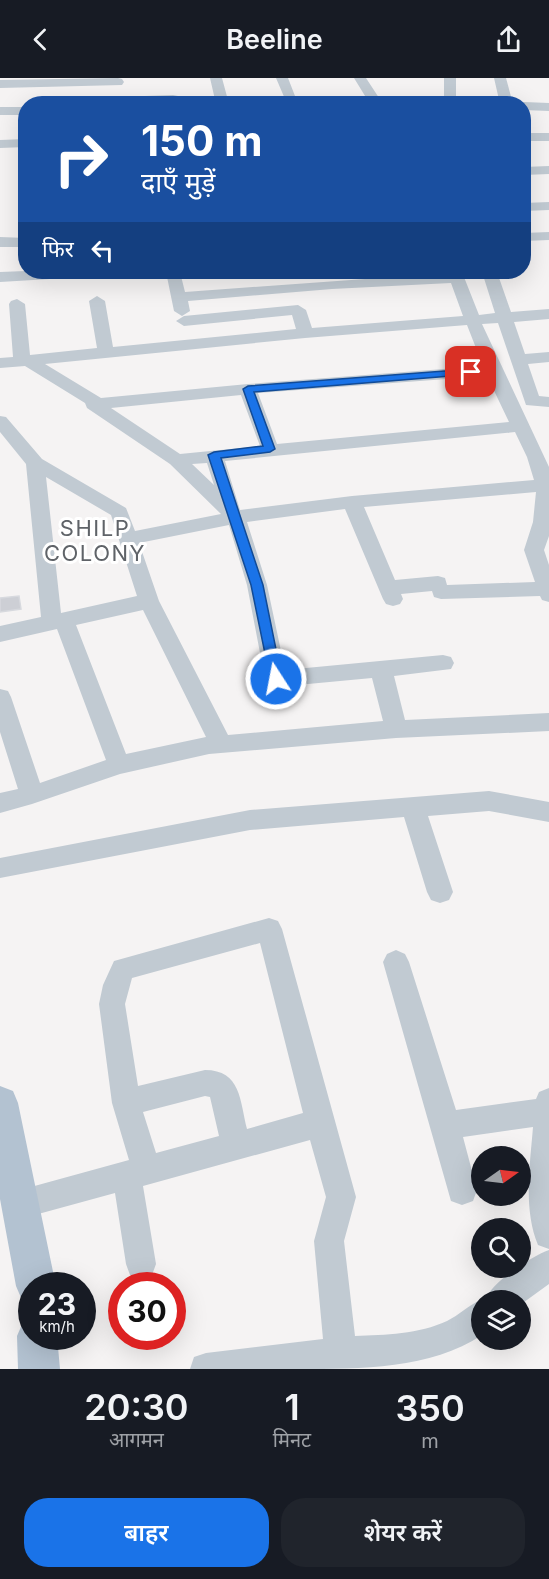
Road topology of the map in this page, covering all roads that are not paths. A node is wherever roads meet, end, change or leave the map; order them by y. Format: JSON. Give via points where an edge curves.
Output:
{"nodes":[{"id":1,"x":216,"y":78,"type":"edge"},
{"id":2,"x":282,"y":78,"type":"edge"},
{"id":3,"x":360,"y":78,"type":"edge"},
{"id":4,"x":450,"y":78,"type":"edge"},
{"id":5,"x":500,"y":78,"type":"edge"},
{"id":6,"x":118,"y":80,"type":"edge"},
{"id":7,"x":0,"y":84,"type":"edge"},
{"id":8,"x":117,"y":96,"type":"edge"},
{"id":9,"x":221,"y":96,"type":"edge"},
{"id":10,"x":289,"y":96,"type":"dead end"},
{"id":11,"x":372,"y":96,"type":"edge"},
{"id":12,"x":450,"y":96,"type":"edge"},
{"id":13,"x":505,"y":96,"type":"edge"},
{"id":14,"x":531,"y":106,"type":"edge"},
{"id":15,"x":549,"y":107,"type":"edge"},
{"id":16,"x":0,"y":111,"type":"edge"},
{"id":17,"x":18,"y":111,"type":"edge"},
{"id":18,"x":531,"y":137,"type":"edge"},
{"id":19,"x":549,"y":137,"type":"edge"},
{"id":20,"x":18,"y":143,"type":"edge"},
{"id":21,"x":0,"y":144,"type":"edge"},
{"id":22,"x":549,"y":170,"type":"edge"},
{"id":23,"x":531,"y":171,"type":"edge"},
{"id":24,"x":549,"y":206,"type":"edge"},
{"id":25,"x":531,"y":207,"type":"edge"},
{"id":26,"x":549,"y":236,"type":"edge"},
{"id":27,"x":531,"y":237,"type":"edge"},
{"id":28,"x":0,"y":242,"type":"edge"},
{"id":29,"x":18,"y":243,"type":"edge"},
{"id":30,"x":18,"y":276,"type":"edge"},
{"id":31,"x":0,"y":277,"type":"edge"},
{"id":32,"x":174,"y":279,"type":"edge"},
{"id":33,"x":326,"y":279,"type":"edge"},
{"id":34,"x":458,"y":279,"type":"edge"},
{"id":35,"x":493,"y":279,"type":"edge"},
{"id":36,"x":290,"y":288,"type":"junction"},
{"id":37,"x":178,"y":297,"type":"junction"},
{"id":38,"x":97,"y":301,"type":"dead end"},
{"id":39,"x":17,"y":304,"type":"dead end"},
{"id":40,"x":298,"y":310,"type":"junction"},
{"id":41,"x":549,"y":314,"type":"edge"},
{"id":42,"x":506,"y":316,"type":"junction"},
{"id":43,"x":473,"y":320,"type":"junction"},
{"id":44,"x":184,"y":321,"type":"junction"},
{"id":45,"x":305,"y":333,"type":"junction"},
{"id":46,"x":189,"y":344,"type":"junction"},
{"id":47,"x":106,"y":352,"type":"junction"},
{"id":48,"x":549,"y":357,"type":"edge"},
{"id":49,"x":520,"y":360,"type":"junction"},
{"id":50,"x":25,"y":361,"type":"junction"},
{"id":51,"x":0,"y":363,"type":"edge"},
{"id":52,"x":493,"y":370,"type":"junction"},
{"id":53,"x":248,"y":389,"type":"junction"},
{"id":54,"x":549,"y":402,"type":"edge"},
{"id":55,"x":98,"y":404,"type":"junction"},
{"id":56,"x":0,"y":421,"type":"edge"},
{"id":57,"x":519,"y":426,"type":"junction"},
{"id":58,"x":541,"y":447,"type":"edge"},
{"id":59,"x":270,"y":449,"type":"junction"},
{"id":60,"x":214,"y":455,"type":"junction"},
{"id":61,"x":177,"y":459,"type":"junction"},
{"id":62,"x":35,"y":463,"type":"junction"},
{"id":63,"x":546,"y":489,"type":"edge"},
{"id":64,"x":352,"y":502,"type":"junction"},
{"id":65,"x":234,"y":514,"type":"junction"},
{"id":66,"x":127,"y":539,"type":"junction"},
{"id":67,"x":546,"y":582,"type":"edge"},
{"id":68,"x":149,"y":601,"type":"junction"},
{"id":69,"x":58,"y":621,"type":"junction"},
{"id":70,"x":0,"y":634,"type":"edge"},
{"id":71,"x":443,"y":663,"type":"dead end"},
{"id":72,"x":381,"y":669,"type":"junction"},
{"id":73,"x":0,"y":697,"type":"edge"},
{"id":74,"x":549,"y":722,"type":"edge"},
{"id":75,"x":396,"y":729,"type":"junction"},
{"id":76,"x":221,"y":744,"type":"junction"},
{"id":77,"x":119,"y":765,"type":"junction"},
{"id":78,"x":32,"y":795,"type":"junction"},
{"id":79,"x":0,"y":803,"type":"edge"},
{"id":80,"x":413,"y":807,"type":"junction"},
{"id":81,"x":549,"y":812,"type":"edge"},
{"id":82,"x":0,"y":868,"type":"edge"},
{"id":83,"x":440,"y":892,"type":"dead end"},
{"id":84,"x":396,"y":962,"type":"dead end"},
{"id":85,"x":0,"y":1103,"type":"edge"},
{"id":86,"x":126,"y":1103,"type":"junction"},
{"id":87,"x":548,"y":1107,"type":"edge"},
{"id":88,"x":320,"y":1123,"type":"junction"},
{"id":89,"x":446,"y":1125,"type":"junction"},
{"id":90,"x":236,"y":1145,"type":"junction"},
{"id":91,"x":137,"y":1173,"type":"junction"},
{"id":92,"x":462,"y":1190,"type":"dead end"},
{"id":93,"x":20,"y":1204,"type":"junction"},
{"id":94,"x":549,"y":1234,"type":"edge"},
{"id":95,"x":141,"y":1264,"type":"dead end"},
{"id":96,"x":549,"y":1265,"type":"edge"},
{"id":97,"x":33,"y":1272,"type":"edge"},
{"id":98,"x":515,"y":1290,"type":"edge"},
{"id":99,"x":471,"y":1323,"type":"edge"},
{"id":100,"x":38,"y":1350,"type":"edge"},
{"id":101,"x":341,"y":1353,"type":"junction"},
{"id":102,"x":403,"y":1359,"type":"edge"},
{"id":103,"x":39,"y":1369,"type":"edge"},
{"id":104,"x":206,"y":1369,"type":"edge"}],
"edges":[{"from":1,"to":9,"type":"street"},
{"from":2,"to":10,"type":"street"},
{"from":3,"to":11,"type":"street"},
{"from":4,"to":12,"type":"street"},
{"from":5,"to":13,"type":"street"},
{"from":6,"to":7,"type":"street"},
{"from":6,"to":8,"type":"street"},
{"from":14,"to":15,"type":"street"},
{"from":16,"to":17,"type":"street"},
{"from":18,"to":19,"type":"street"},
{"from":20,"to":21,"type":"street"},
{"from":22,"to":23,"type":"street"},
{"from":24,"to":25,"type":"street"},
{"from":26,"to":27,"type":"street"},
{"from":28,"to":29,"type":"street"},
{"from":30,"to":31,"type":"street"},
{"from":32,"to":37,"type":"street"},
{"from":33,"to":36,"type":"street"},
{"from":34,"to":43,"type":"street"},
{"from":35,"to":42,"type":"street"},
{"from":36,"to":37,"type":"street"},
{"from":36,"to":40,"type":"street"},
{"from":37,"to":44,"type":"street"},
{"from":38,"to":47,"type":"street"},
{"from":39,"to":50,"type":"street"},
{"from":40,"to":44,"type":"street"},
{"from":40,"to":45,"type":"street"},
{"from":41,"to":42,"type":"street"},
{"from":42,"to":43,"type":"street"},
{"from":42,"to":49,"type":"street"},
{"from":43,"to":45,"type":"street"},
{"from":43,"to":52,"type":"street"},
{"from":44,"to":46,"type":"street"},
{"from":45,"to":46,"type":"street"},
{"from":46,"to":47,"type":"street"},
{"from":47,"to":50,"type":"street"},
{"from":48,"to":49,"type":"street"},
{"from":49,"to":54,"type":"street","via":[[532,401]]},
{"from":50,"to":51,"type":"street"},
{"from":50,"to":55,"type":"street"},
{"from":52,"to":53,"type":"street"},
{"from":52,"to":57,"type":"street"},
{"from":53,"to":55,"type":"street"},
{"from":53,"to":59,"type":"street"},
{"from":55,"to":61,"type":"street","via":[[93,404]]},
{"from":56,"to":62,"type":"street"},
{"from":57,"to":58,"type":"street"},
{"from":57,"to":59,"type":"street"},
{"from":58,"to":63,"type":"street"},
{"from":59,"to":60,"type":"street"},
{"from":60,"to":61,"type":"street"},
{"from":60,"to":65,"type":"street"},
{"from":61,"to":65,"type":"street"},
{"from":62,"to":66,"type":"street","via":[[118,512]]},
{"from":62,"to":69,"type":"street"},
{"from":63,"to":64,"type":"street"},
{"from":63,"to":67,"type":"street","via":[[542,530],[534,550]]},
{"from":64,"to":65,"type":"street"},
{"from":64,"to":67,"type":"street","via":[[391,594]]},
{"from":65,"to":66,"type":"street"},
{"from":65,"to":72,"type":"street","via":[[257,585],[276,679]]},
{"from":66,"to":68,"type":"street"},
{"from":68,"to":69,"type":"street"},
{"from":68,"to":76,"type":"street"},
{"from":69,"to":70,"type":"street"},
{"from":69,"to":77,"type":"street"},
{"from":71,"to":72,"type":"street"},
{"from":72,"to":75,"type":"street"},
{"from":73,"to":78,"type":"street"},
{"from":74,"to":75,"type":"street"},
{"from":75,"to":76,"type":"street"},
{"from":76,"to":77,"type":"street"},
{"from":77,"to":78,"type":"street"},
{"from":78,"to":79,"type":"street"},
{"from":80,"to":81,"type":"street","via":[[489,801]]},
{"from":80,"to":82,"type":"street","via":[[250,820]]},
{"from":80,"to":83,"type":"street"},
{"from":84,"to":89,"type":"street"},
{"from":85,"to":93,"type":"main road"},
{"from":86,"to":88,"type":"street","via":[[112,1004],[123,969],[269,930]]},
{"from":86,"to":90,"type":"street","via":[[216,1083],[223,1090]]},
{"from":86,"to":91,"type":"street"},
{"from":87,"to":89,"type":"street"},
{"from":87,"to":94,"type":"street","via":[[543,1181]]},
{"from":88,"to":90,"type":"street"},
{"from":88,"to":101,"type":"street","via":[[341,1197],[329,1242]]},
{"from":89,"to":92,"type":"street"},
{"from":90,"to":91,"type":"street"},
{"from":91,"to":93,"type":"street"},
{"from":91,"to":95,"type":"street"},
{"from":93,"to":97,"type":"main road"},
{"from":96,"to":98,"type":"street"},
{"from":99,"to":102,"type":"street","via":[[455,1335]]},
{"from":100,"to":103,"type":"main road"},
{"from":101,"to":102,"type":"street"},
{"from":101,"to":104,"type":"street"}]}
